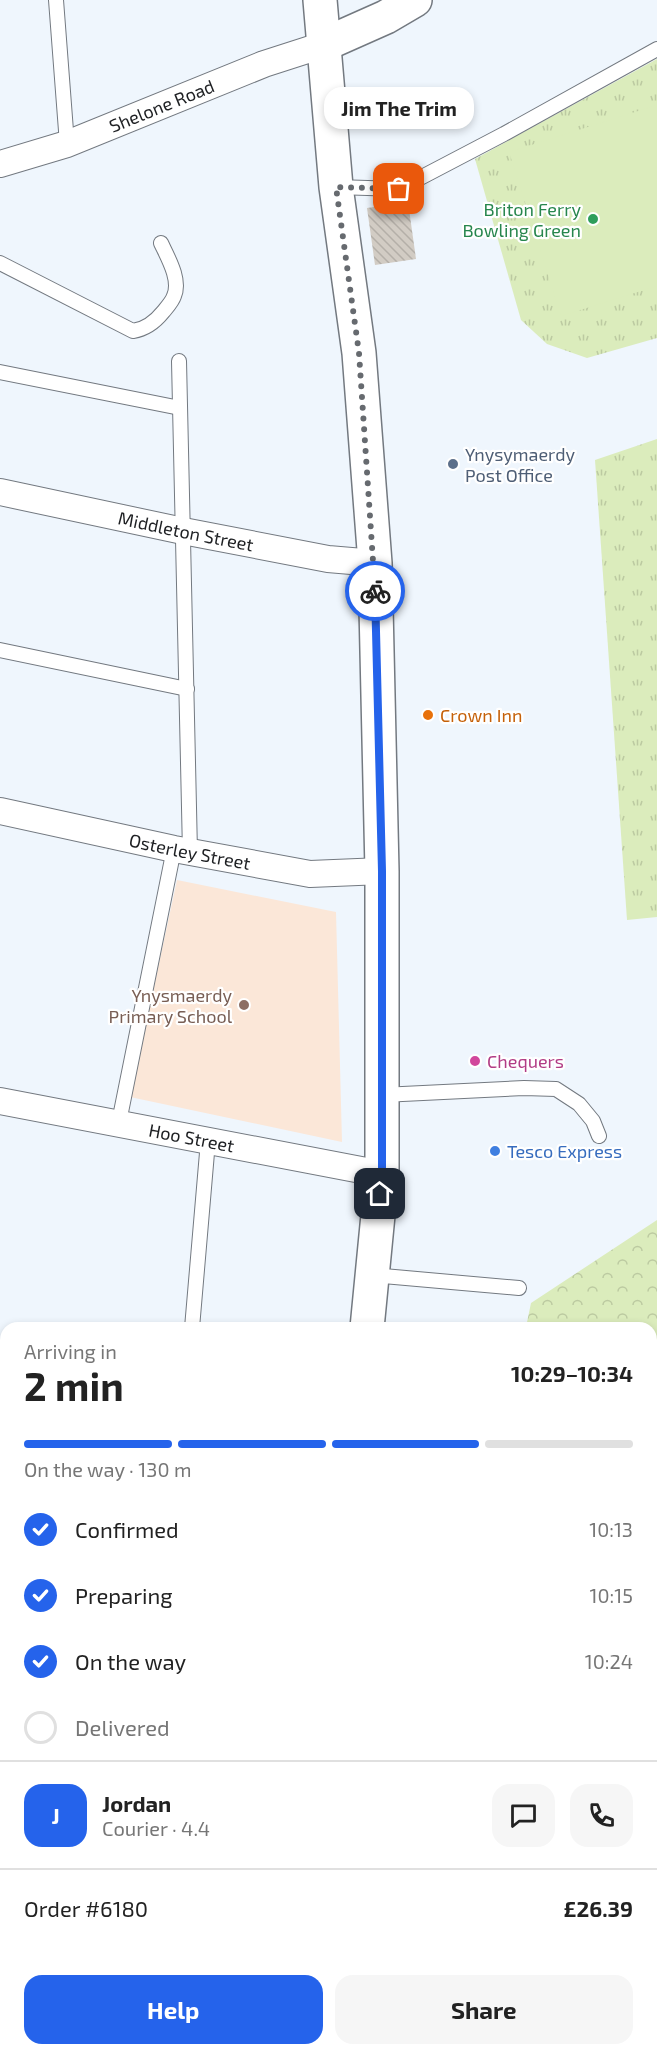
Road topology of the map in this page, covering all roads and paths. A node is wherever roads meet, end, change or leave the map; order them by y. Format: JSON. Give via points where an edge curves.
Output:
{"nodes":[{"id":1,"x":56,"y":0,"type":"edge"},
{"id":2,"x":320,"y":0,"type":"edge"},
{"id":3,"x":415,"y":0,"type":"edge"},
{"id":4,"x":323,"y":45,"type":"junction"},
{"id":5,"x":657,"y":49,"type":"edge"},
{"id":6,"x":67,"y":144,"type":"junction"},
{"id":7,"x":0,"y":164,"type":"edge"},
{"id":8,"x":336,"y":187,"type":"junction"},
{"id":9,"x":161,"y":243,"type":"dead end"},
{"id":10,"x":0,"y":263,"type":"edge"},
{"id":11,"x":179,"y":361,"type":"dead end"},
{"id":12,"x":0,"y":372,"type":"edge"},
{"id":13,"x":180,"y":408,"type":"junction"},
{"id":14,"x":0,"y":492,"type":"edge"},
{"id":15,"x":183,"y":531,"type":"junction"},
{"id":16,"x":375,"y":563,"type":"junction"},
{"id":17,"x":0,"y":650,"type":"edge"},
{"id":18,"x":187,"y":689,"type":"junction"},
{"id":19,"x":0,"y":812,"type":"edge"},
{"id":20,"x":182,"y":850,"type":"junction"},
{"id":21,"x":382,"y":871,"type":"junction"},
{"id":22,"x":382,"y":1095,"type":"junction"},
{"id":23,"x":0,"y":1101,"type":"edge"},
{"id":24,"x":119,"y":1122,"type":"junction"},
{"id":25,"x":598,"y":1136,"type":"dead end"},
{"id":26,"x":208,"y":1141,"type":"junction"},
{"id":27,"x":382,"y":1174,"type":"junction"},
{"id":28,"x":372,"y":1275,"type":"junction"},
{"id":29,"x":519,"y":1288,"type":"dead end"},
{"id":30,"x":193,"y":1322,"type":"edge"},
{"id":31,"x":368,"y":1322,"type":"edge"}],
"edges":[{"from":1,"to":6,"type":"lane"},
{"from":2,"to":4,"type":"main road"},
{"from":3,"to":4,"type":"main road"},
{"from":4,"to":6,"type":"street","name":"Shelone Road","via":[[264,64]]},
{"from":4,"to":8,"type":"main road"},
{"from":5,"to":8,"type":"lane","via":[[399,189]]},
{"from":6,"to":7,"type":"street","name":"Shelone Road"},
{"from":8,"to":16,"type":"main road","via":[[359,353]]},
{"from":9,"to":10,"type":"lane","via":[[173,268],[175,296],[158,319],[133,331]]},
{"from":11,"to":13,"type":"lane"},
{"from":12,"to":13,"type":"lane"},
{"from":13,"to":15,"type":"lane"},
{"from":14,"to":15,"type":"street","name":"Middleton Street"},
{"from":15,"to":16,"type":"street","name":"Middleton Street","via":[[328,559]]},
{"from":15,"to":18,"type":"lane"},
{"from":16,"to":21,"type":"main road"},
{"from":17,"to":18,"type":"lane"},
{"from":18,"to":20,"type":"lane"},
{"from":19,"to":20,"type":"street","name":"Osterley Street"},
{"from":20,"to":21,"type":"street","name":"Osterley Street","via":[[310,874]]},
{"from":20,"to":24,"type":"lane"},
{"from":21,"to":22,"type":"main road"},
{"from":22,"to":25,"type":"lane","via":[[556,1089],[579,1104],[593,1121]]},
{"from":22,"to":27,"type":"main road"},
{"from":23,"to":24,"type":"street","name":"Hoo Street"},
{"from":24,"to":26,"type":"street","name":"Hoo Street"},
{"from":26,"to":27,"type":"street","name":"Hoo Street"},
{"from":26,"to":30,"type":"lane"},
{"from":27,"to":28,"type":"main road"},
{"from":28,"to":29,"type":"lane"},
{"from":28,"to":31,"type":"main road"}]}
